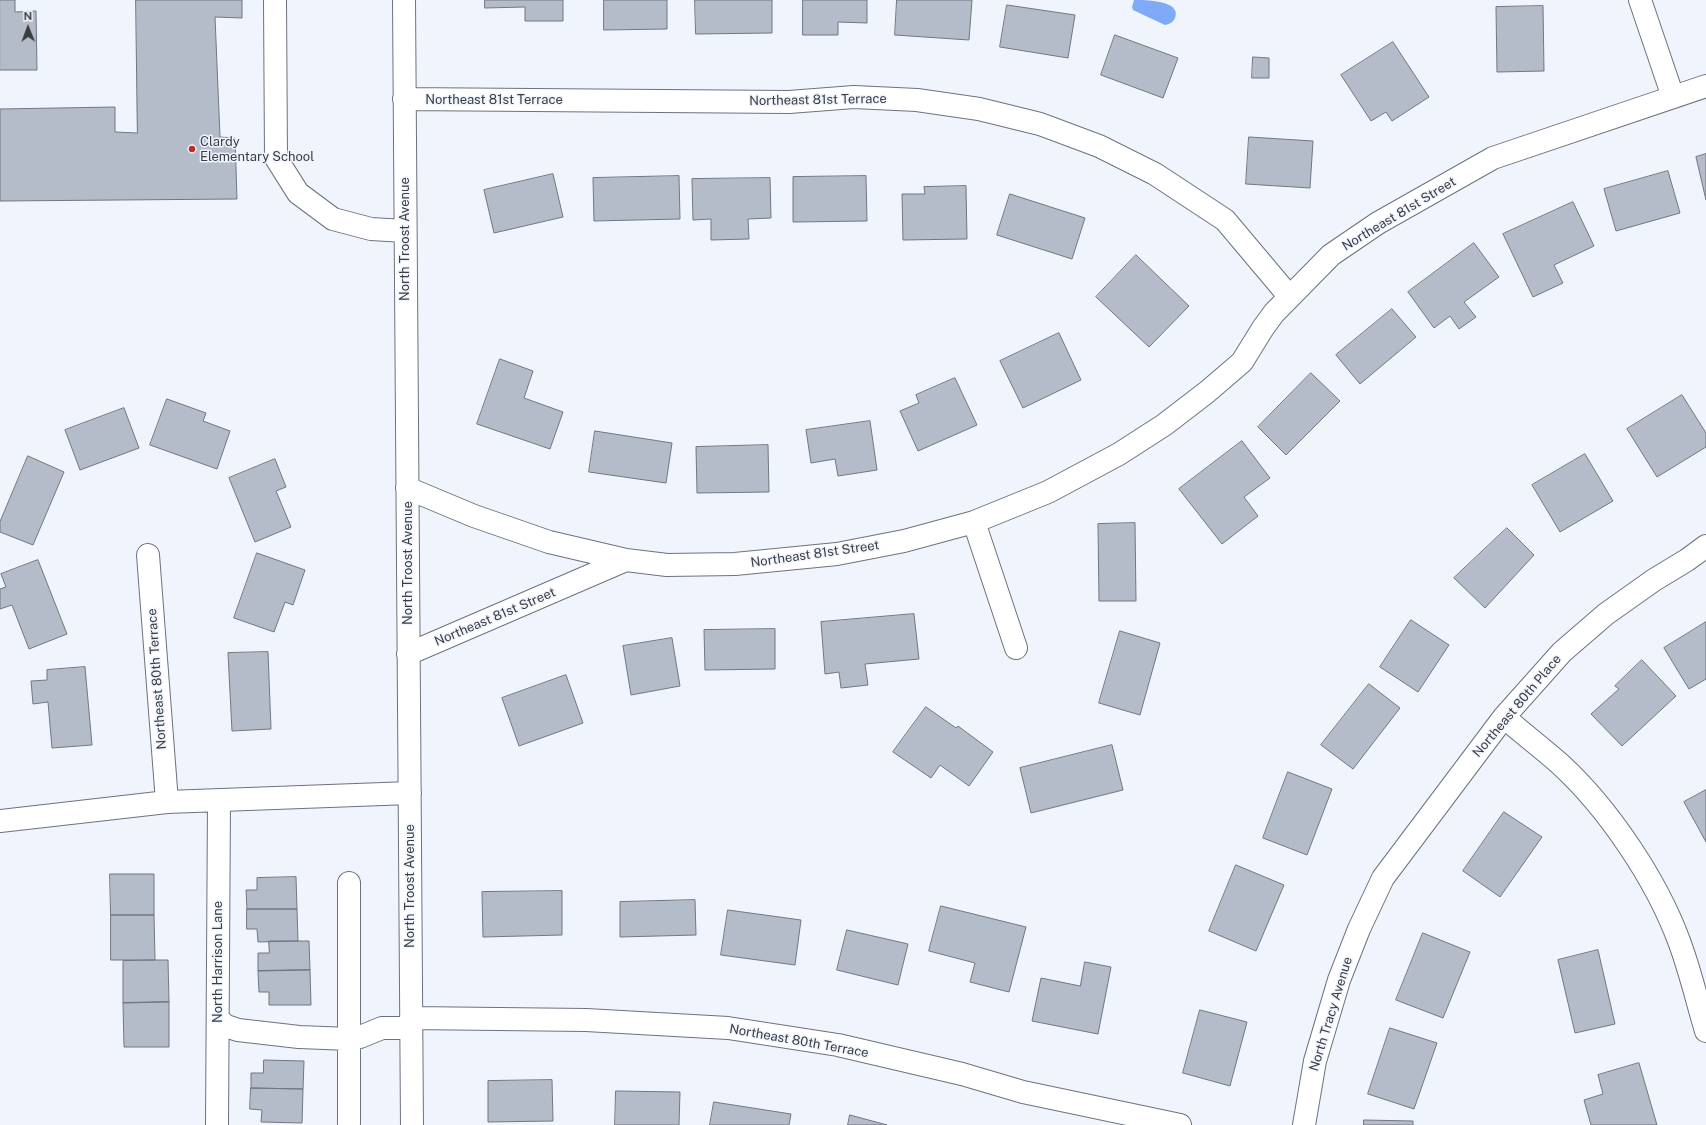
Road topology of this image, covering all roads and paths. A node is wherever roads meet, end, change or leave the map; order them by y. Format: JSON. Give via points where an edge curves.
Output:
{"nodes":[{"id":1,"x":276,"y":0,"type":"edge"},
{"id":2,"x":404,"y":0,"type":"edge"},
{"id":3,"x":1640,"y":0,"type":"edge"},
{"id":4,"x":1706,"y":86,"type":"edge"},
{"id":5,"x":1673,"y":97,"type":"junction"},
{"id":6,"x":404,"y":99,"type":"junction"},
{"id":7,"x":405,"y":231,"type":"junction"},
{"id":8,"x":1289,"y":296,"type":"junction"},
{"id":9,"x":407,"y":488,"type":"junction"},
{"id":10,"x":974,"y":522,"type":"junction"},
{"id":11,"x":1706,"y":546,"type":"edge"},
{"id":12,"x":148,"y":555,"type":"dead end"},
{"id":13,"x":626,"y":560,"type":"junction"},
{"id":14,"x":1016,"y":648,"type":"dead end"},
{"id":15,"x":408,"y":654,"type":"junction"},
{"id":16,"x":1504,"y":717,"type":"junction"},
{"id":17,"x":410,"y":793,"type":"junction"},
{"id":18,"x":219,"y":800,"type":"junction"},
{"id":19,"x":167,"y":802,"type":"junction"},
{"id":20,"x":0,"y":821,"type":"edge"},
{"id":21,"x":349,"y":883,"type":"dead end"},
{"id":22,"x":1370,"y":906,"type":"joint"},
{"id":23,"x":218,"y":1019,"type":"junction"},
{"id":24,"x":411,"y":1023,"type":"junction"},
{"id":25,"x":1706,"y":1031,"type":"edge"},
{"id":26,"x":350,"y":1039,"type":"junction"},
{"id":27,"x":349,"y":1123,"type":"dead end"},
{"id":28,"x":217,"y":1125,"type":"edge"},
{"id":29,"x":412,"y":1125,"type":"edge"},
{"id":30,"x":1180,"y":1125,"type":"edge"},
{"id":31,"x":1304,"y":1125,"type":"edge"}],
"edges":[{"from":1,"to":7,"type":"street","via":[[276,158],[298,193],[333,219],[371,229]]},
{"from":2,"to":6,"type":"street","name":"North Troost Avenue"},
{"from":3,"to":5,"type":"street"},
{"from":4,"to":5,"type":"street","name":"Northeast 81st Street"},
{"from":5,"to":8,"type":"street","name":"Northeast 81st Street","via":[[1493,158],[1354,239],[1331,255]]},
{"from":6,"to":7,"type":"street","name":"North Troost Avenue"},
{"from":6,"to":8,"type":"street","name":"Northeast 81st Terrace","via":[[789,102],[854,97],[916,100],[979,109],[1040,124],[1099,146],[1155,174],[1225,220]]},
{"from":7,"to":9,"type":"street","name":"North Troost Avenue"},
{"from":8,"to":10,"type":"street","name":"Northeast 81st Street","via":[[1263,328],[1242,362],[1164,425],[1119,454],[1048,492]]},
{"from":9,"to":13,"type":"street","name":"Northeast 81st Street","via":[[474,516],[549,542]]},
{"from":9,"to":15,"type":"street","name":"North Troost Avenue"},
{"from":10,"to":13,"type":"street","name":"Northeast 81st Street","via":[[904,541],[837,554],[735,564],[667,565]]},
{"from":10,"to":14,"type":"street"},
{"from":11,"to":16,"type":"street","name":"Northeast 80th Place","via":[[1606,614],[1562,652]]},
{"from":12,"to":19,"type":"street","name":"Northeast 80th Terrace"},
{"from":13,"to":15,"type":"street","name":"Northeast 81st Street"},
{"from":15,"to":17,"type":"street","name":"North Troost Avenue"},
{"from":16,"to":22,"type":"street","name":"Northeast 80th Place","via":[[1383,878]]},
{"from":16,"to":25,"type":"street","via":[[1560,765],[1597,804],[1629,846],[1656,892],[1679,941]]},
{"from":17,"to":18,"type":"street"},
{"from":17,"to":24,"type":"street","name":"North Troost Avenue"},
{"from":18,"to":19,"type":"street"},
{"from":18,"to":23,"type":"street","name":"North Harrison Lane"},
{"from":19,"to":20,"type":"street"},
{"from":21,"to":26,"type":"street"},
{"from":22,"to":31,"type":"street","name":"North Tracy Avenue","via":[[1337,988],[1315,1061]]},
{"from":23,"to":26,"type":"street","via":[[226,1026],[238,1030]]},
{"from":23,"to":28,"type":"street","name":"North Harrison Lane"},
{"from":24,"to":26,"type":"street","name":"Northeast 80th Terrace","via":[[382,1028]]},
{"from":24,"to":29,"type":"street","name":"North Troost Avenue"},
{"from":24,"to":30,"type":"street","name":"Northeast 80th Terrace","via":[[586,1020],[728,1028],[838,1045],[962,1074],[1023,1092]]},
{"from":26,"to":27,"type":"street"}]}
